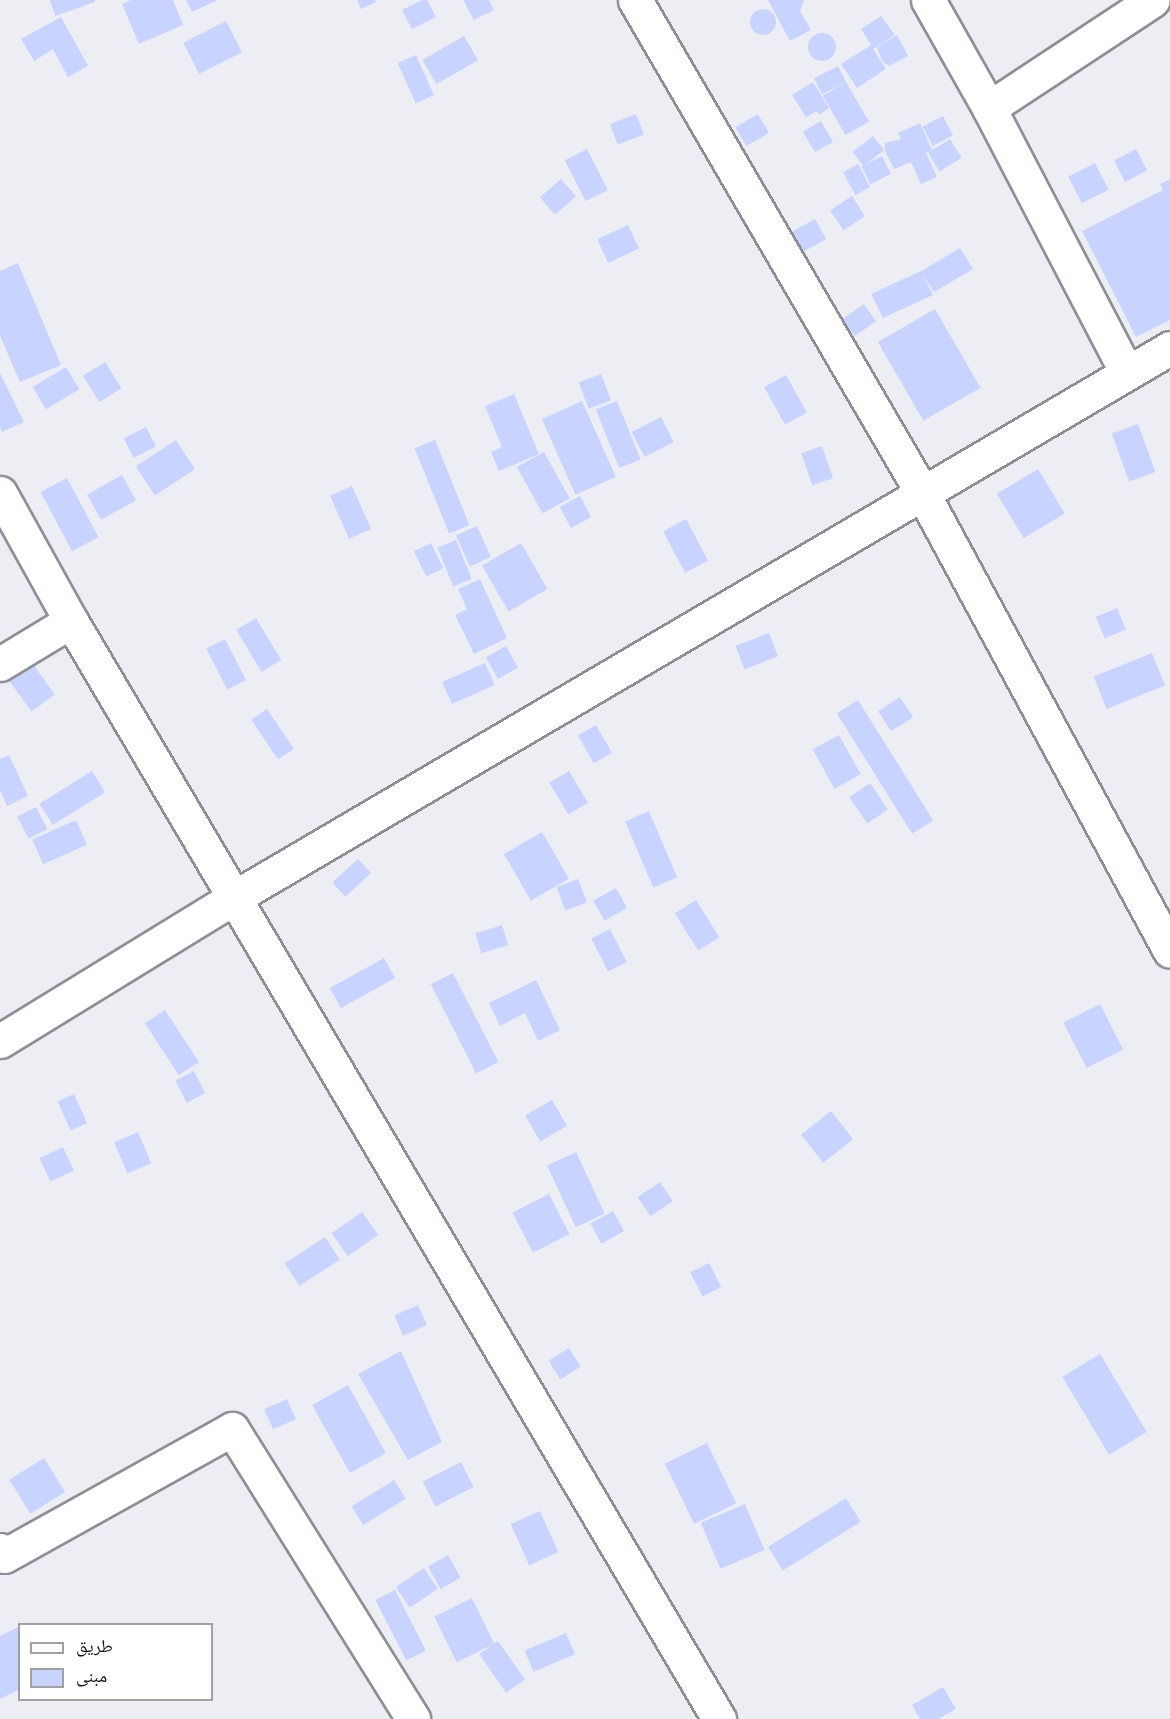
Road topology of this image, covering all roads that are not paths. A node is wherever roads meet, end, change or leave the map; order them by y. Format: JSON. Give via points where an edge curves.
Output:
{"nodes":[{"id":1,"x":634,"y":0,"type":"edge"},
{"id":2,"x":928,"y":0,"type":"edge"},
{"id":3,"x":1153,"y":0,"type":"edge"},
{"id":4,"x":989,"y":108,"type":"junction"},
{"id":5,"x":1170,"y":348,"type":"edge"},
{"id":6,"x":1127,"y":373,"type":"junction"},
{"id":7,"x":0,"y":493,"type":"edge"},
{"id":8,"x":923,"y":494,"type":"junction"},
{"id":9,"x":71,"y":621,"type":"junction"},
{"id":10,"x":0,"y":664,"type":"edge"},
{"id":11,"x":235,"y":897,"type":"junction"},
{"id":12,"x":1170,"y":951,"type":"edge"},
{"id":13,"x":0,"y":1041,"type":"edge"},
{"id":14,"x":232,"y":1429,"type":"junction"},
{"id":15,"x":0,"y":1550,"type":"edge"},
{"id":16,"x":0,"y":1562,"type":"edge"},
{"id":17,"x":413,"y":1719,"type":"edge"},
{"id":18,"x":719,"y":1719,"type":"edge"}],
"edges":[{"from":1,"to":8,"type":"street"},
{"from":2,"to":4,"type":"street"},
{"from":3,"to":4,"type":"street"},
{"from":4,"to":6,"type":"street"},
{"from":5,"to":6,"type":"street"},
{"from":6,"to":8,"type":"street"},
{"from":7,"to":9,"type":"street"},
{"from":8,"to":11,"type":"street"},
{"from":8,"to":12,"type":"street"},
{"from":9,"to":10,"type":"street"},
{"from":9,"to":11,"type":"street"},
{"from":11,"to":13,"type":"street"},
{"from":11,"to":18,"type":"street"},
{"from":14,"to":15,"type":"street","via":[[4,1556]]},
{"from":14,"to":16,"type":"street"},
{"from":14,"to":17,"type":"street"}]}
